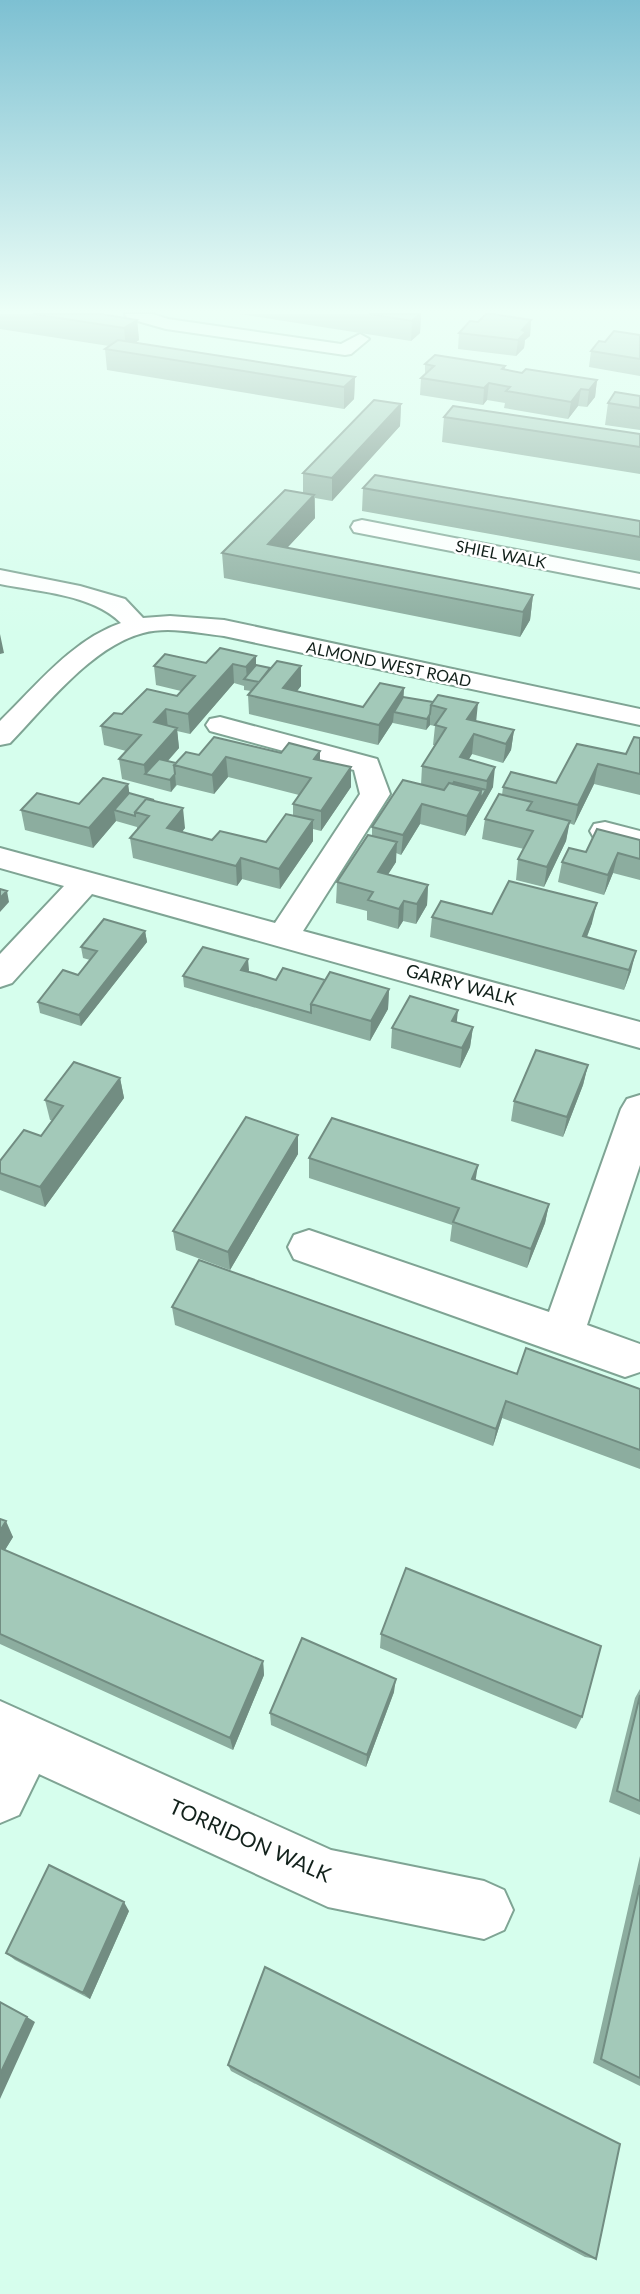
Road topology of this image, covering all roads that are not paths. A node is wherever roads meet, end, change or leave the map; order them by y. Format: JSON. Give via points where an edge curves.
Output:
{"nodes":[{"id":1,"x":362,"y":527,"type":"dead end"},
{"id":2,"x":0,"y":577,"type":"edge"},
{"id":3,"x":640,"y":581,"type":"edge"},
{"id":4,"x":137,"y":626,"type":"junction"},
{"id":5,"x":640,"y":717,"type":"edge"},
{"id":6,"x":220,"y":725,"type":"dead end"},
{"id":7,"x":0,"y":737,"type":"edge"},
{"id":8,"x":605,"y":831,"type":"edge"},
{"id":9,"x":640,"y":841,"type":"edge"},
{"id":10,"x":0,"y":858,"type":"edge"},
{"id":11,"x":84,"y":883,"type":"junction"},
{"id":12,"x":283,"y":936,"type":"junction"},
{"id":13,"x":0,"y":975,"type":"edge"},
{"id":14,"x":640,"y":1035,"type":"edge"},
{"id":15,"x":640,"y":1109,"type":"edge"},
{"id":16,"x":309,"y":1247,"type":"dead end"},
{"id":17,"x":562,"y":1335,"type":"junction"},
{"id":18,"x":625,"y":1358,"type":"dead end"},
{"id":19,"x":13,"y":1734,"type":"edge"},
{"id":20,"x":0,"y":1796,"type":"edge"},
{"id":21,"x":484,"y":1910,"type":"dead end"}],
"edges":[{"from":1,"to":3,"type":"street","name":"SHIEL WALK"},
{"from":2,"to":4,"type":"street","via":[[116,604]]},
{"from":4,"to":5,"type":"street","name":"ALMOND WEST ROAD","via":[[177,622],[224,628]]},
{"from":4,"to":7,"type":"street","name":"ALMOND WEST ROAD","via":[[103,639]]},
{"from":6,"to":12,"type":"street","via":[[367,765],[375,794]]},
{"from":8,"to":9,"type":"street"},
{"from":10,"to":11,"type":"street","name":"GARRY WALK"},
{"from":11,"to":12,"type":"street","name":"GARRY WALK"},
{"from":11,"to":13,"type":"street"},
{"from":12,"to":14,"type":"street","name":"GARRY WALK"},
{"from":15,"to":17,"type":"street"},
{"from":16,"to":17,"type":"street"},
{"from":17,"to":18,"type":"street"},
{"from":19,"to":20,"type":"street","name":"TORRIDON WALK"},
{"from":19,"to":21,"type":"street","name":"TORRIDON WALK","via":[[328,1878]]}]}
